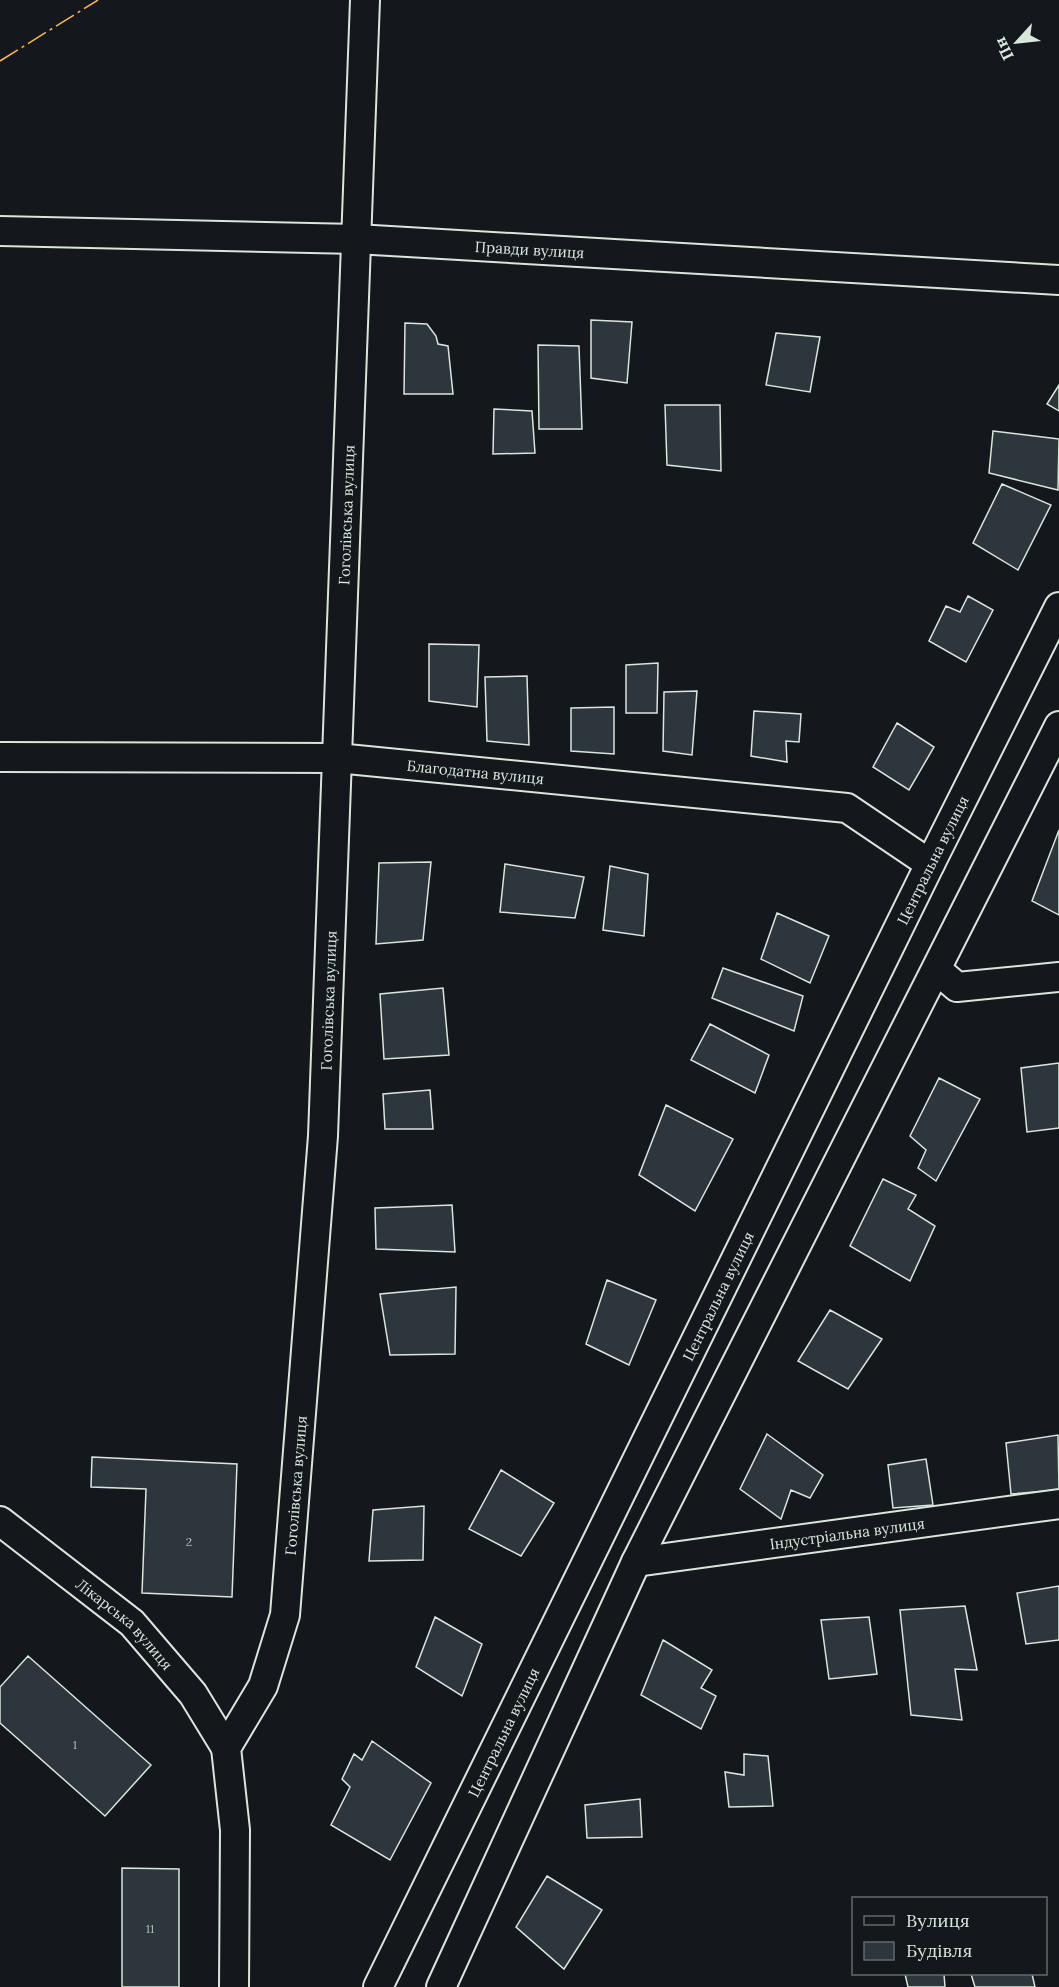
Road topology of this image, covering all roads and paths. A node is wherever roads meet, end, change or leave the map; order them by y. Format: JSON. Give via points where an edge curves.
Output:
{"nodes":[{"id":1,"x":365,"y":0,"type":"edge"},
{"id":2,"x":0,"y":231,"type":"edge"},
{"id":3,"x":356,"y":239,"type":"junction"},
{"id":4,"x":1059,"y":280,"type":"edge"},
{"id":5,"x":1059,"y":607,"type":"edge"},
{"id":6,"x":1059,"y":726,"type":"edge"},
{"id":7,"x":0,"y":757,"type":"edge"},
{"id":8,"x":337,"y":758,"type":"junction"},
{"id":9,"x":930,"y":864,"type":"junction"},
{"id":10,"x":937,"y":970,"type":"junction"},
{"id":11,"x":1059,"y":977,"type":"edge"},
{"id":12,"x":1059,"y":1504,"type":"edge"},
{"id":13,"x":0,"y":1521,"type":"edge"},
{"id":14,"x":636,"y":1562,"type":"junction"},
{"id":15,"x":226,"y":1748,"type":"junction"},
{"id":16,"x":234,"y":1987,"type":"edge"},
{"id":17,"x":378,"y":1987,"type":"edge"},
{"id":18,"x":441,"y":1987,"type":"edge"}],
"edges":[{"from":1,"to":3,"type":"street","name":"Гоголівська вулиця"},
{"from":2,"to":3,"type":"street","name":"Правди вулиця"},
{"from":3,"to":4,"type":"street","name":"Правди вулиця"},
{"from":3,"to":8,"type":"street","name":"Гоголівська вулиця"},
{"from":5,"to":9,"type":"street","name":"Центральна вулиця"},
{"from":6,"to":10,"type":"street"},
{"from":7,"to":8,"type":"street","name":"Благодатна вулиця"},
{"from":8,"to":9,"type":"street","name":"Благодатна вулиця","via":[[847,808]]},
{"from":8,"to":15,"type":"street","name":"Гоголівська вулиця","via":[[323,1136],[285,1615],[262,1686]]},
{"from":9,"to":17,"type":"street","name":"Центральна вулиця"},
{"from":10,"to":11,"type":"street","via":[[957,987]]},
{"from":10,"to":14,"type":"street"},
{"from":12,"to":14,"type":"street","name":"Індустріальна вулиця"},
{"from":13,"to":15,"type":"street","name":"Лікарська вулиця","via":[[132,1623],[193,1694]]},
{"from":14,"to":18,"type":"street"},
{"from":15,"to":16,"type":"street","via":[[235,1830]]}]}
